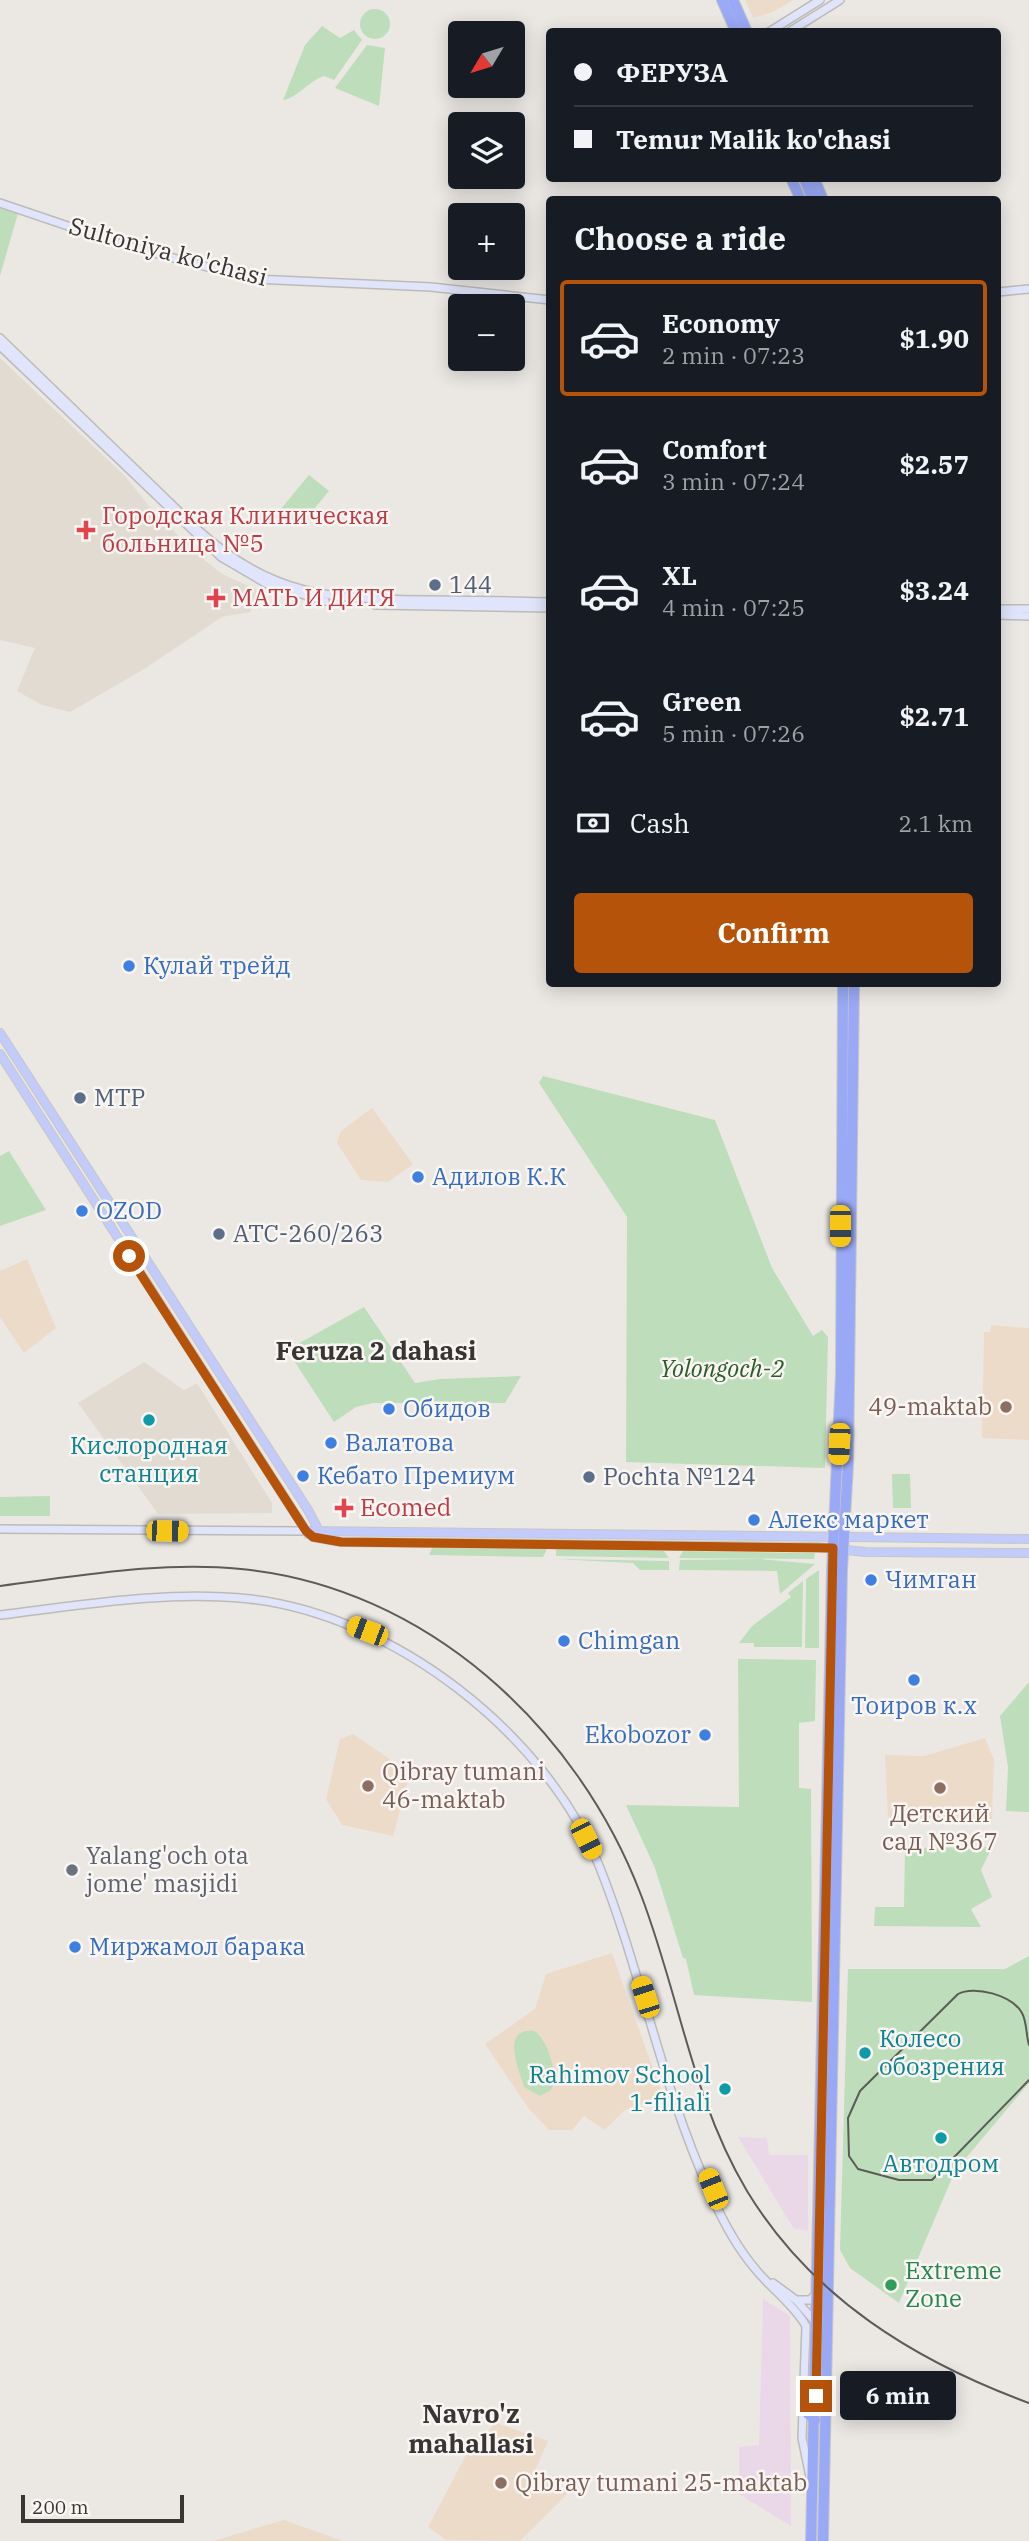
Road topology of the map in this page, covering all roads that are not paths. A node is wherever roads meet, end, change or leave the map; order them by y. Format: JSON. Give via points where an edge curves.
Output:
{"nodes":[{"id":1,"x":722,"y":0,"type":"edge"},
{"id":2,"x":733,"y":0,"type":"edge"},
{"id":3,"x":820,"y":0,"type":"edge"},
{"id":4,"x":840,"y":0,"type":"edge"},
{"id":5,"x":825,"y":9,"type":"junction"},
{"id":6,"x":734,"y":28,"type":"edge"},
{"id":7,"x":746,"y":28,"type":"edge"},
{"id":8,"x":775,"y":28,"type":"edge"},
{"id":9,"x":795,"y":28,"type":"edge"},
{"id":10,"x":0,"y":203,"type":"edge"},
{"id":11,"x":1029,"y":289,"type":"edge"},
{"id":12,"x":1001,"y":292,"type":"edge"},
{"id":13,"x":546,"y":300,"type":"edge"},
{"id":14,"x":0,"y":338,"type":"edge"},
{"id":15,"x":0,"y":346,"type":"edge"},
{"id":16,"x":546,"y":602,"type":"edge"},
{"id":17,"x":546,"y":608,"type":"edge"},
{"id":18,"x":1001,"y":609,"type":"edge"},
{"id":19,"x":1029,"y":609,"type":"edge"},
{"id":20,"x":1001,"y":615,"type":"edge"},
{"id":21,"x":1029,"y":615,"type":"edge"},
{"id":22,"x":843,"y":987,"type":"edge"},
{"id":23,"x":853,"y":987,"type":"edge"},
{"id":24,"x":0,"y":1033,"type":"edge"},
{"id":25,"x":0,"y":1054,"type":"edge"},
{"id":26,"x":26,"y":1074,"type":"junction"},
{"id":27,"x":17,"y":1080,"type":"junction"},
{"id":28,"x":234,"y":1396,"type":"junction"},
{"id":29,"x":224,"y":1402,"type":"junction"},
{"id":30,"x":294,"y":1512,"type":"junction"},
{"id":31,"x":0,"y":1530,"type":"edge"},
{"id":32,"x":306,"y":1531,"type":"junction"},
{"id":33,"x":275,"y":1532,"type":"junction"},
{"id":34,"x":320,"y":1532,"type":"junction"},
{"id":35,"x":730,"y":1535,"type":"junction"},
{"id":36,"x":839,"y":1537,"type":"junction"},
{"id":37,"x":986,"y":1539,"type":"junction"},
{"id":38,"x":1029,"y":1539,"type":"edge"},
{"id":39,"x":730,"y":1546,"type":"junction"},
{"id":40,"x":838,"y":1549,"type":"junction"},
{"id":41,"x":986,"y":1553,"type":"junction"},
{"id":42,"x":1029,"y":1553,"type":"edge"},
{"id":43,"x":0,"y":1613,"type":"edge"},
{"id":44,"x":831,"y":1925,"type":"junction"},
{"id":45,"x":818,"y":2291,"type":"junction"},
{"id":46,"x":796,"y":2300,"type":"junction"},
{"id":47,"x":822,"y":2326,"type":"junction"},
{"id":48,"x":804,"y":2402,"type":"junction"},
{"id":49,"x":826,"y":2414,"type":"junction"},
{"id":50,"x":815,"y":2420,"type":"junction"},
{"id":51,"x":813,"y":2487,"type":"junction"},
{"id":52,"x":811,"y":2541,"type":"edge"},
{"id":53,"x":823,"y":2541,"type":"edge"}],
"edges":[{"from":1,"to":6,"type":"highway"},
{"from":2,"to":7,"type":"highway"},
{"from":3,"to":5,"type":"main road"},
{"from":3,"to":8,"type":"main road"},
{"from":4,"to":5,"type":"main road"},
{"from":5,"to":9,"type":"main road"},
{"from":10,"to":13,"type":"main road","name":"Sultoniya ko'chasi","via":[[124,246],[253,279],[388,284]]},
{"from":11,"to":12,"type":"main road"},
{"from":14,"to":16,"type":"main road","via":[[204,535],[261,576],[302,591],[342,598]]},
{"from":15,"to":17,"type":"main road","via":[[194,533],[258,580],[300,596],[341,603]]},
{"from":18,"to":19,"type":"main road"},
{"from":20,"to":21,"type":"main road"},
{"from":22,"to":36,"type":"highway"},
{"from":23,"to":36,"type":"highway","via":[[850,1349]]},
{"from":24,"to":26,"type":"main road"},
{"from":25,"to":27,"type":"main road"},
{"from":26,"to":27,"type":"main road"},
{"from":26,"to":28,"type":"main road"},
{"from":27,"to":29,"type":"main road"},
{"from":28,"to":29,"type":"main road","via":[[231,1403]]},
{"from":28,"to":34,"type":"main road"},
{"from":29,"to":30,"type":"main road"},
{"from":30,"to":32,"type":"main road"},
{"from":30,"to":33,"type":"main road","via":[[291,1526]]},
{"from":31,"to":33,"type":"main road"},
{"from":32,"to":33,"type":"main road"},
{"from":32,"to":34,"type":"main road"},
{"from":33,"to":34,"type":"main road"},
{"from":34,"to":35,"type":"main road"},
{"from":34,"to":39,"type":"main road"},
{"from":35,"to":36,"type":"main road"},
{"from":35,"to":39,"type":"main road"},
{"from":36,"to":37,"type":"main road"},
{"from":36,"to":40,"type":"highway"},
{"from":37,"to":38,"type":"main road"},
{"from":37,"to":41,"type":"main road"},
{"from":39,"to":40,"type":"main road"},
{"from":40,"to":41,"type":"main road"},
{"from":40,"to":44,"type":"highway"},
{"from":41,"to":42,"type":"main road"},
{"from":43,"to":46,"type":"main road","via":[[137,1596],[217,1594],[267,1599],[382,1637],[440,1671],[477,1701],[526,1750],[588,1838],[607,1880],[679,2103],[713,2189],[758,2267]]},
{"from":43,"to":48,"type":"main road","via":[[177,1597],[269,1602],[341,1623],[398,1647],[439,1673],[502,1727],[567,1807],[594,1853],[671,2094],[719,2211],[755,2270],[805,2324]]},
{"from":44,"to":45,"type":"highway"},
{"from":44,"to":47,"type":"highway"},
{"from":45,"to":46,"type":"main road","via":[[810,2300]]},
{"from":45,"to":47,"type":"highway"},
{"from":46,"to":47,"type":"main road"},
{"from":47,"to":49,"type":"highway"},
{"from":47,"to":50,"type":"highway"},
{"from":48,"to":50,"type":"highway"},
{"from":48,"to":51,"type":"main road","via":[[803,2446]]},
{"from":49,"to":50,"type":"highway"},
{"from":49,"to":53,"type":"highway"},
{"from":50,"to":51,"type":"highway"},
{"from":51,"to":52,"type":"highway"}]}
